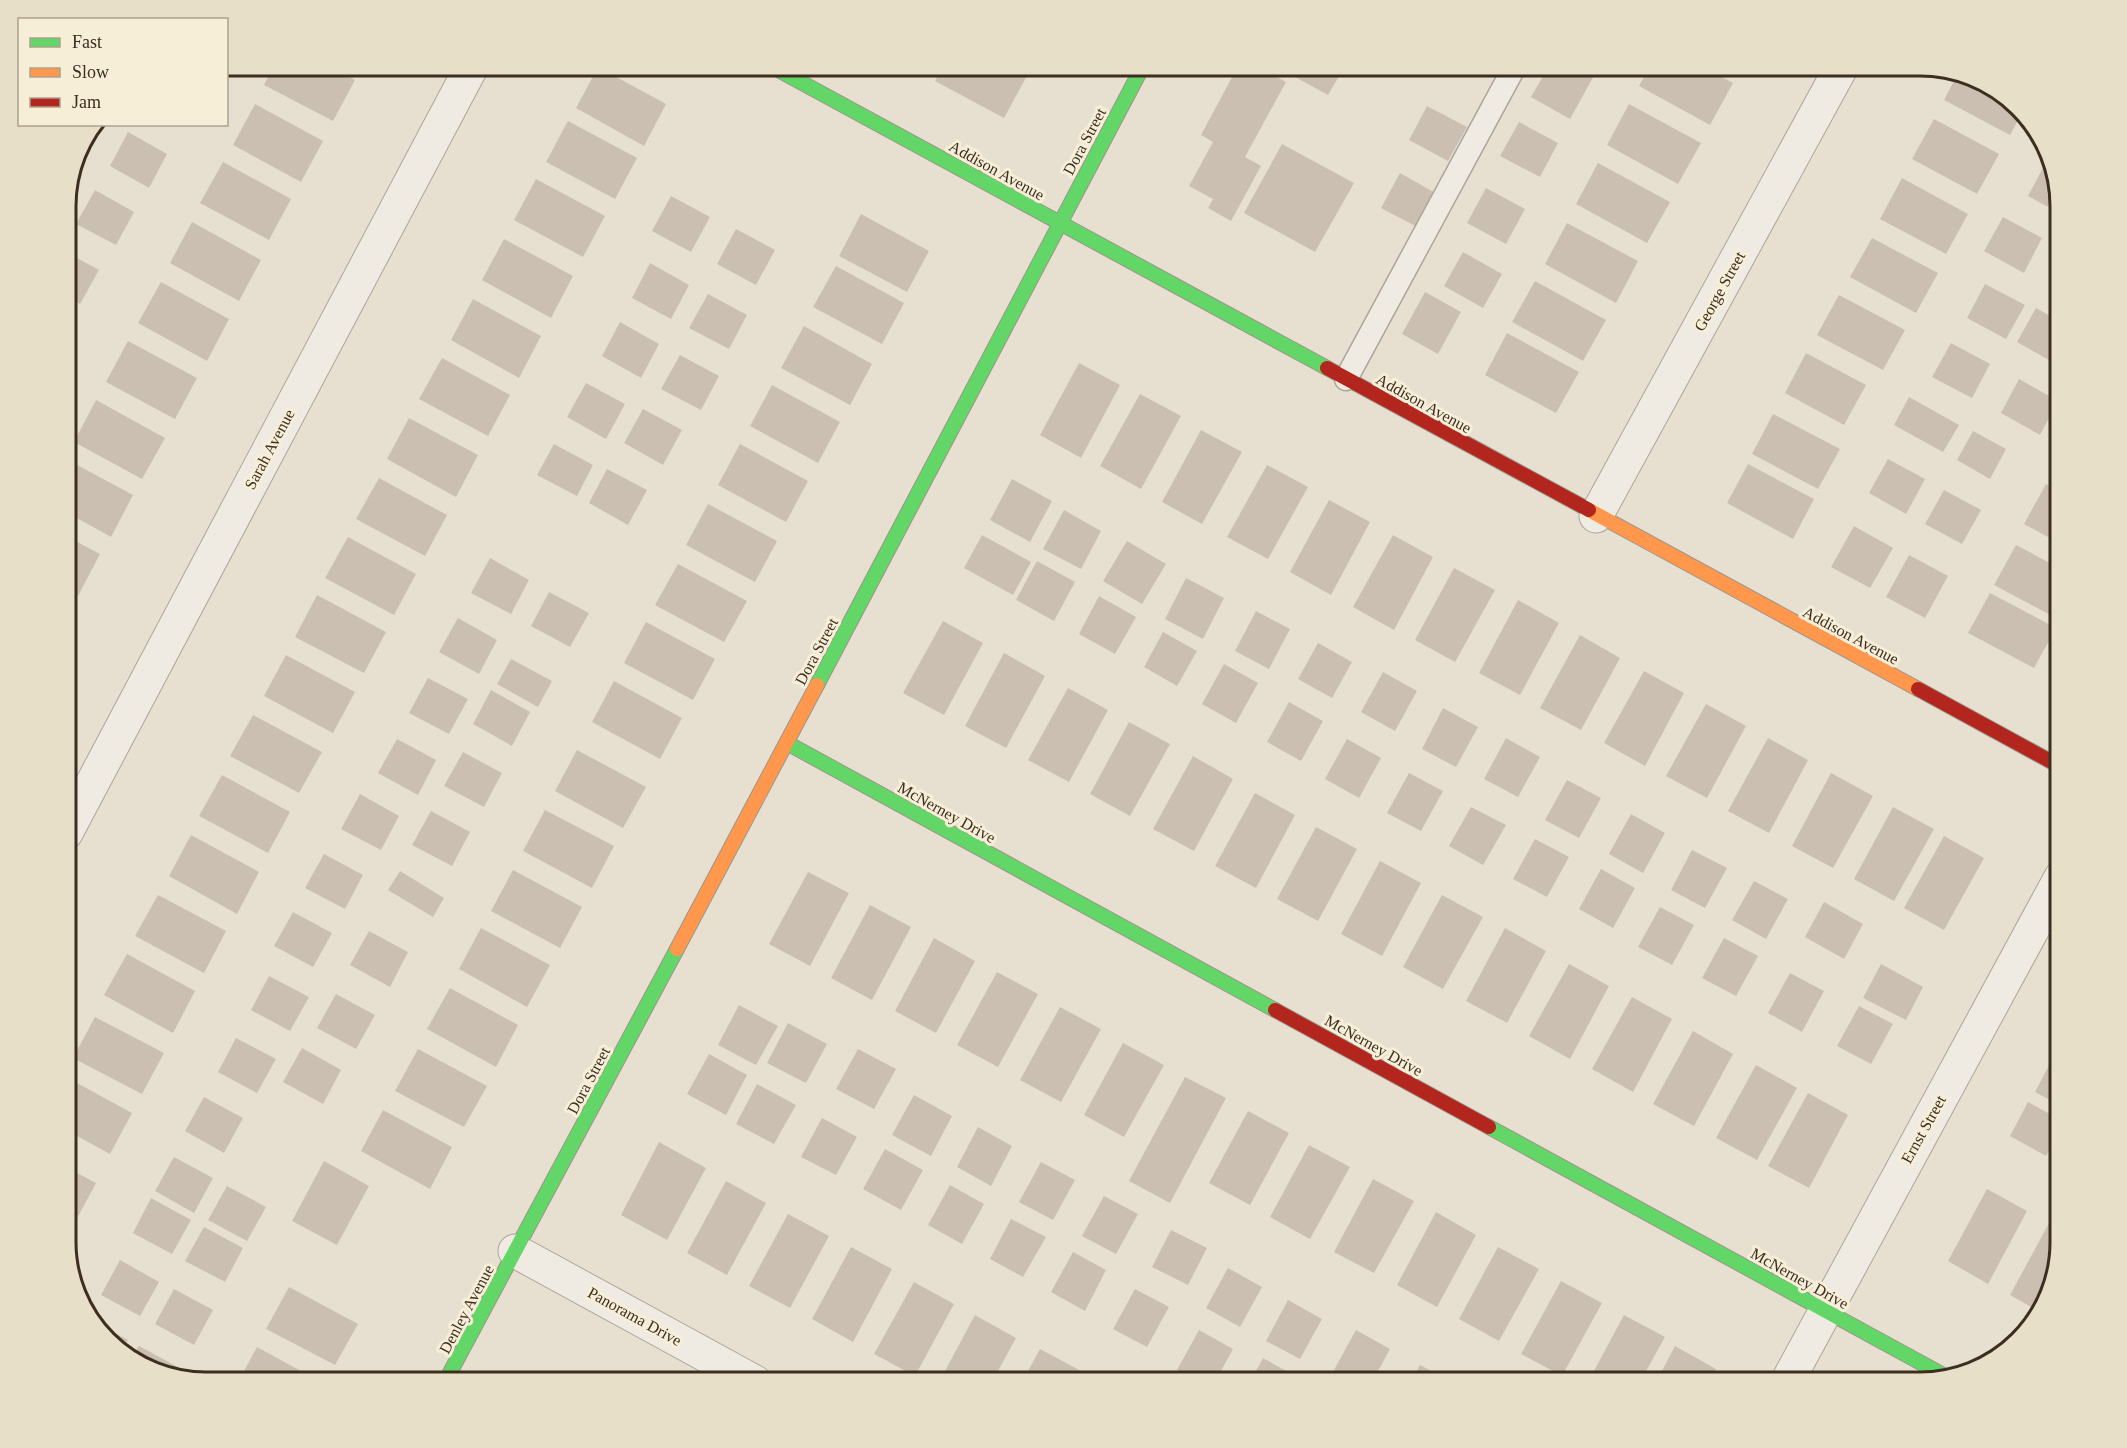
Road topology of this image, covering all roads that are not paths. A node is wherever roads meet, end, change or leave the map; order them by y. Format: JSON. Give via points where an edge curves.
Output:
{"nodes":[{"id":1,"x":467,"y":76,"type":"edge"},
{"id":2,"x":807,"y":76,"type":"edge"},
{"id":3,"x":1138,"y":76,"type":"edge"},
{"id":4,"x":1510,"y":76,"type":"edge"},
{"id":5,"x":1837,"y":76,"type":"edge"},
{"id":6,"x":1059,"y":223,"type":"junction"},
{"id":7,"x":1346,"y":379,"type":"junction"},
{"id":8,"x":1596,"y":516,"type":"junction"},
{"id":9,"x":787,"y":743,"type":"junction"},
{"id":10,"x":2050,"y":761,"type":"edge"},
{"id":11,"x":77,"y":812,"type":"edge"},
{"id":12,"x":2050,"y":897,"type":"edge"},
{"id":13,"x":515,"y":1251,"type":"junction"},
{"id":14,"x":1825,"y":1310,"type":"junction"},
{"id":15,"x":1935,"y":1370,"type":"edge"},
{"id":16,"x":450,"y":1372,"type":"edge"},
{"id":17,"x":737,"y":1372,"type":"edge"},
{"id":18,"x":1792,"y":1372,"type":"edge"}],
"edges":[{"from":1,"to":11,"type":"street","name":"Sarah Avenue"},
{"from":2,"to":6,"type":"street","name":"Addison Avenue"},
{"from":3,"to":6,"type":"street","name":"Dora Street"},
{"from":4,"to":7,"type":"lane"},
{"from":5,"to":8,"type":"street","name":"George Street"},
{"from":6,"to":7,"type":"street","name":"Addison Avenue"},
{"from":6,"to":9,"type":"street","name":"Dora Street"},
{"from":7,"to":8,"type":"street","name":"Addison Avenue"},
{"from":8,"to":10,"type":"street","name":"Addison Avenue"},
{"from":9,"to":13,"type":"street","name":"Dora Street"},
{"from":9,"to":14,"type":"street","name":"McNerney Drive"},
{"from":12,"to":14,"type":"street","name":"Ernst Street"},
{"from":13,"to":16,"type":"street","name":"Denley Avenue"},
{"from":13,"to":17,"type":"street","name":"Panorama Drive"},
{"from":14,"to":15,"type":"street","name":"McNerney Drive"},
{"from":14,"to":18,"type":"street","name":"Ernst Street"}]}
